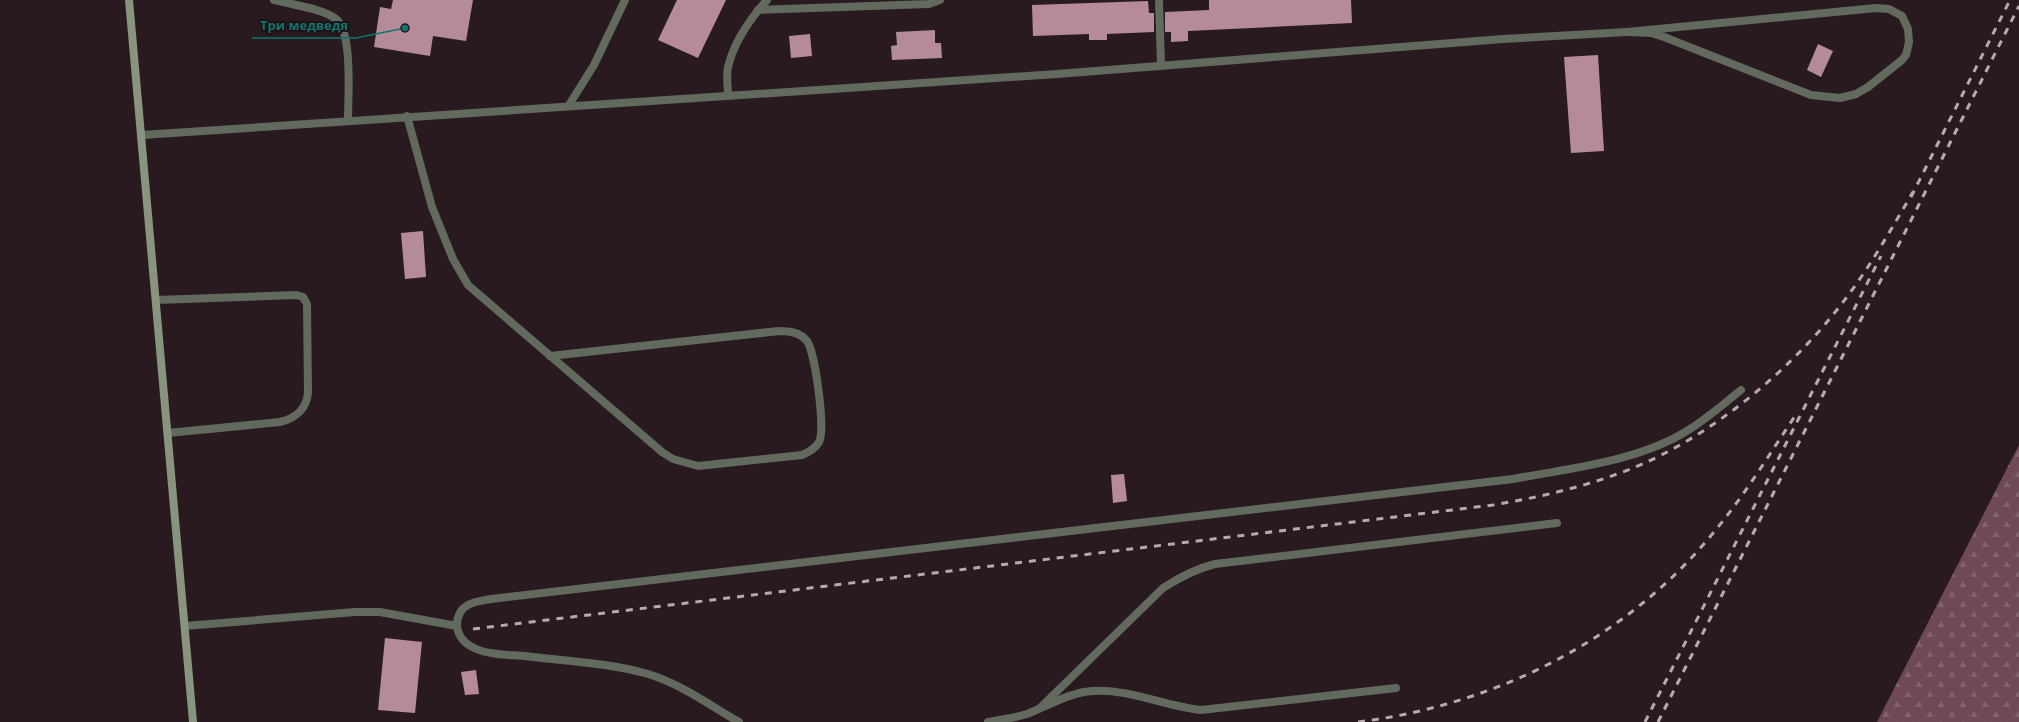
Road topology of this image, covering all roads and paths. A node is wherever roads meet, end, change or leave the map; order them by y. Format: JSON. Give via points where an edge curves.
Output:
{"nodes":[{"id":1,"x":129,"y":0,"type":"edge"},
{"id":2,"x":274,"y":0,"type":"edge"},
{"id":3,"x":625,"y":0,"type":"edge"},
{"id":4,"x":767,"y":0,"type":"edge"},
{"id":5,"x":940,"y":0,"type":"edge"},
{"id":6,"x":1159,"y":0,"type":"edge"},
{"id":7,"x":758,"y":10,"type":"junction"},
{"id":8,"x":1627,"y":32,"type":"junction"},
{"id":9,"x":1161,"y":65,"type":"junction"},
{"id":10,"x":728,"y":95,"type":"junction"},
{"id":11,"x":569,"y":105,"type":"junction"},
{"id":12,"x":407,"y":116,"type":"junction"},
{"id":13,"x":348,"y":120,"type":"junction"},
{"id":14,"x":142,"y":135,"type":"junction"},
{"id":15,"x":156,"y":300,"type":"junction"},
{"id":16,"x":550,"y":356,"type":"junction"},
{"id":17,"x":1741,"y":390,"type":"dead end"},
{"id":18,"x":168,"y":433,"type":"junction"},
{"id":19,"x":1557,"y":523,"type":"dead end"},
{"id":20,"x":185,"y":626,"type":"junction"},
{"id":21,"x":457,"y":626,"type":"junction"},
{"id":22,"x":1396,"y":688,"type":"dead end"},
{"id":23,"x":1042,"y":707,"type":"junction"},
{"id":24,"x":193,"y":722,"type":"edge"},
{"id":25,"x":739,"y":722,"type":"edge"},
{"id":26,"x":988,"y":722,"type":"edge"}],
"edges":[{"from":1,"to":14,"type":"main road"},
{"from":2,"to":13,"type":"street","via":[[322,12],[336,19],[344,29],[347,44]]},
{"from":3,"to":11,"type":"street","via":[[594,65]]},
{"from":4,"to":7,"type":"street"},
{"from":5,"to":7,"type":"street","via":[[930,4]]},
{"from":6,"to":9,"type":"street"},
{"from":7,"to":10,"type":"street","via":[[744,29],[731,57],[727,75]]},
{"from":8,"to":8,"type":"street","via":[[1651,33],[1664,37],[1811,96],[1825,98],[1856,94],[1868,87],[1902,60],[1909,42],[1908,29],[1902,16],[1889,9],[1876,8]]},
{"from":8,"to":9,"type":"street","via":[[1495,39]]},
{"from":9,"to":10,"type":"street"},
{"from":10,"to":11,"type":"street"},
{"from":11,"to":12,"type":"street"},
{"from":12,"to":13,"type":"street"},
{"from":12,"to":16,"type":"street","via":[[432,207],[459,272],[468,285]]},
{"from":13,"to":14,"type":"street"},
{"from":14,"to":15,"type":"main road"},
{"from":15,"to":18,"type":"main road"},
{"from":15,"to":18,"type":"street","via":[[296,295],[303,297],[307,304],[308,393],[305,407],[300,413],[294,418],[280,422]]},
{"from":16,"to":16,"type":"street","via":[[789,331],[806,339],[813,357],[822,432],[819,442],[812,450],[802,455],[708,466],[687,464],[662,452]]},
{"from":17,"to":21,"type":"street","via":[[1694,427],[1664,442],[1616,458],[1513,479],[491,599],[462,609]]},
{"from":18,"to":20,"type":"main road"},
{"from":19,"to":23,"type":"street","via":[[1198,568],[1163,588]]},
{"from":20,"to":21,"type":"street","via":[[380,612]]},
{"from":20,"to":24,"type":"main road"},
{"from":21,"to":25,"type":"street","via":[[467,644],[486,652],[613,667],[669,681]]},
{"from":22,"to":23,"type":"street","via":[[1201,710],[1182,708],[1128,692],[1092,691],[1080,692]]},
{"from":23,"to":26,"type":"street","via":[[1008,719]]}]}
